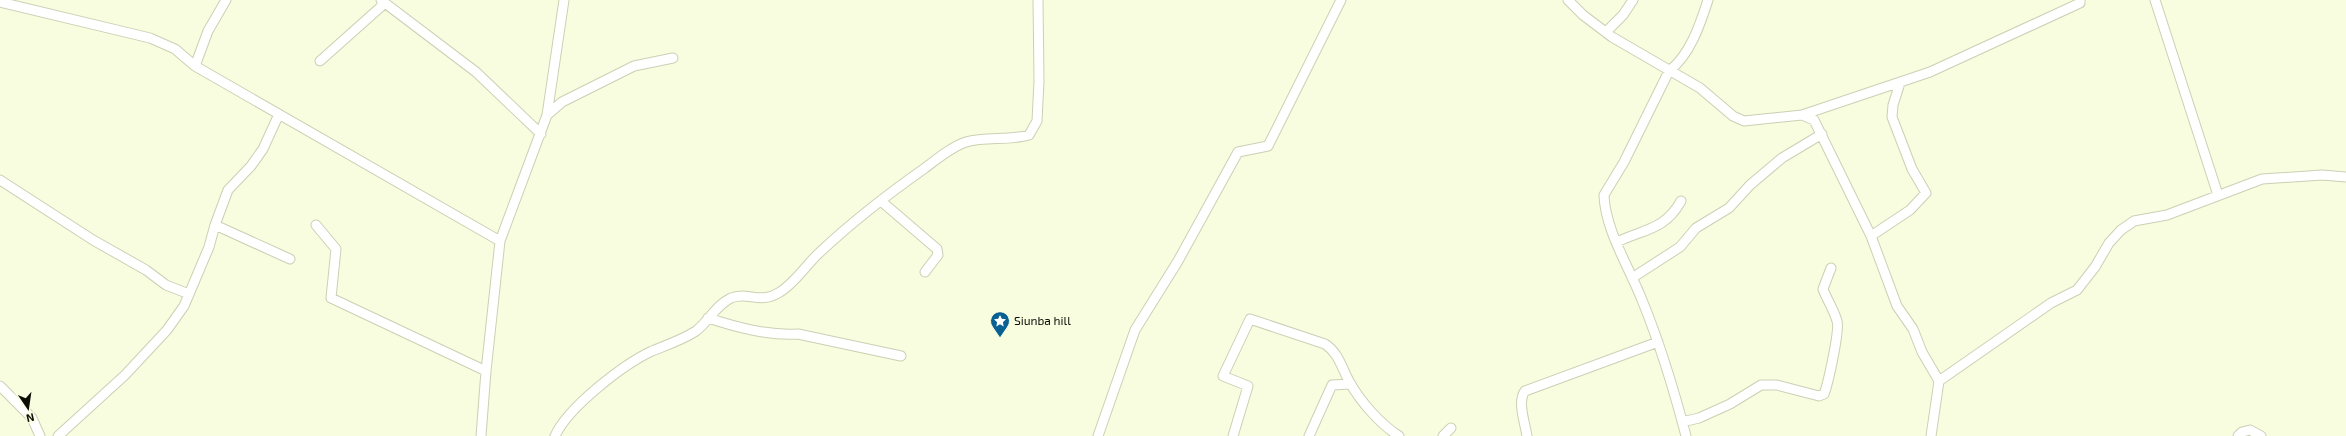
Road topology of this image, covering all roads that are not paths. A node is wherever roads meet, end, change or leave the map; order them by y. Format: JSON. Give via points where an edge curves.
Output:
{"nodes":[{"id":1,"x":226,"y":0,"type":"edge"},
{"id":2,"x":564,"y":0,"type":"edge"},
{"id":3,"x":1038,"y":0,"type":"edge"},
{"id":4,"x":1341,"y":0,"type":"edge"},
{"id":5,"x":1568,"y":0,"type":"edge"},
{"id":6,"x":1634,"y":0,"type":"edge"},
{"id":7,"x":1708,"y":0,"type":"edge"},
{"id":8,"x":2080,"y":0,"type":"edge"},
{"id":9,"x":2155,"y":0,"type":"edge"},
{"id":10,"x":0,"y":2,"type":"edge"},
{"id":11,"x":383,"y":2,"type":"edge"},
{"id":12,"x":1606,"y":32,"type":"junction"},
{"id":13,"x":673,"y":58,"type":"dead end"},
{"id":14,"x":320,"y":61,"type":"dead end"},
{"id":15,"x":195,"y":66,"type":"junction"},
{"id":16,"x":1669,"y":71,"type":"junction"},
{"id":17,"x":1900,"y":83,"type":"junction"},
{"id":18,"x":279,"y":114,"type":"junction"},
{"id":19,"x":547,"y":115,"type":"junction"},
{"id":20,"x":1802,"y":115,"type":"junction"},
{"id":21,"x":541,"y":134,"type":"junction"},
{"id":22,"x":1822,"y":134,"type":"junction"},
{"id":23,"x":2346,"y":177,"type":"edge"},
{"id":24,"x":0,"y":180,"type":"edge"},
{"id":25,"x":2218,"y":195,"type":"junction"},
{"id":26,"x":880,"y":201,"type":"junction"},
{"id":27,"x":1681,"y":201,"type":"dead end"},
{"id":28,"x":215,"y":225,"type":"junction"},
{"id":29,"x":316,"y":225,"type":"dead end"},
{"id":30,"x":1871,"y":236,"type":"junction"},
{"id":31,"x":500,"y":241,"type":"junction"},
{"id":32,"x":1617,"y":242,"type":"junction"},
{"id":33,"x":290,"y":259,"type":"dead end"},
{"id":34,"x":1831,"y":268,"type":"dead end"},
{"id":35,"x":925,"y":272,"type":"dead end"},
{"id":36,"x":1632,"y":278,"type":"junction"},
{"id":37,"x":189,"y":294,"type":"junction"},
{"id":38,"x":708,"y":318,"type":"junction"},
{"id":39,"x":1658,"y":342,"type":"junction"},
{"id":40,"x":901,"y":356,"type":"dead end"},
{"id":41,"x":486,"y":371,"type":"junction"},
{"id":42,"x":1939,"y":381,"type":"junction"},
{"id":43,"x":1350,"y":384,"type":"junction"},
{"id":44,"x":0,"y":386,"type":"edge"},
{"id":45,"x":1682,"y":422,"type":"junction"},
{"id":46,"x":1451,"y":428,"type":"dead end"},
{"id":47,"x":1386,"y":432,"type":"edge"},
{"id":48,"x":40,"y":436,"type":"edge"},
{"id":49,"x":58,"y":436,"type":"edge"},
{"id":50,"x":481,"y":436,"type":"edge"},
{"id":51,"x":555,"y":436,"type":"edge"},
{"id":52,"x":1098,"y":436,"type":"edge"},
{"id":53,"x":1233,"y":436,"type":"edge"},
{"id":54,"x":1309,"y":436,"type":"edge"},
{"id":55,"x":1398,"y":436,"type":"edge"},
{"id":56,"x":1443,"y":436,"type":"edge"},
{"id":57,"x":1527,"y":436,"type":"edge"},
{"id":58,"x":1686,"y":436,"type":"edge"},
{"id":59,"x":1931,"y":436,"type":"edge"},
{"id":60,"x":2238,"y":436,"type":"edge"},
{"id":61,"x":2261,"y":436,"type":"edge"}],
"edges":[{"from":1,"to":15,"type":"street","via":[[208,31]]},
{"from":2,"to":19,"type":"street"},
{"from":3,"to":26,"type":"street","via":[[1037,121],[1029,135],[965,142]]},
{"from":4,"to":52,"type":"street","via":[[1268,146],[1238,152],[1178,261],[1135,330]]},
{"from":5,"to":12,"type":"street"},
{"from":6,"to":12,"type":"street"},
{"from":7,"to":16,"type":"street","via":[[1680,64]]},
{"from":8,"to":17,"type":"street","via":[[2080,3],[2015,33]]},
{"from":9,"to":25,"type":"street"},
{"from":10,"to":15,"type":"street","via":[[150,38],[175,49]]},
{"from":11,"to":14,"type":"street"},
{"from":11,"to":21,"type":"street","via":[[476,72]]},
{"from":12,"to":16,"type":"street"},
{"from":13,"to":19,"type":"street","via":[[634,66],[562,102]]},
{"from":15,"to":18,"type":"street"},
{"from":16,"to":20,"type":"street","via":[[1700,88],[1738,119]]},
{"from":16,"to":32,"type":"street","via":[[1624,162],[1605,192],[1606,209]]},
{"from":17,"to":20,"type":"street"},
{"from":17,"to":30,"type":"street","via":[[1892,117],[1912,169],[1926,193],[1910,210]]},
{"from":18,"to":28,"type":"street","via":[[263,149],[228,190]]},
{"from":18,"to":31,"type":"street"},
{"from":19,"to":21,"type":"street"},
{"from":20,"to":22,"type":"street","via":[[1814,120]]},
{"from":21,"to":31,"type":"street"},
{"from":22,"to":30,"type":"street"},
{"from":22,"to":36,"type":"street","via":[[1782,158],[1750,184],[1729,208],[1696,228],[1680,247]]},
{"from":23,"to":25,"type":"street","via":[[2322,175],[2262,179]]},
{"from":24,"to":37,"type":"street","via":[[166,285]]},
{"from":25,"to":42,"type":"street","via":[[2167,215],[2134,221],[2109,243],[2095,268],[2077,290],[2051,303]]},
{"from":26,"to":35,"type":"street","via":[[937,249],[938,255]]},
{"from":26,"to":38,"type":"street","via":[[818,254],[781,291],[760,299],[741,296],[732,298],[722,303]]},
{"from":27,"to":32,"type":"street","via":[[1665,223]]},
{"from":28,"to":33,"type":"street"},
{"from":28,"to":37,"type":"street"},
{"from":29,"to":41,"type":"street","via":[[336,249],[331,298]]},
{"from":30,"to":42,"type":"street","via":[[1897,306],[1913,329],[1922,352]]},
{"from":31,"to":41,"type":"street"},
{"from":32,"to":36,"type":"street"},
{"from":34,"to":45,"type":"street","via":[[1823,289],[1838,321],[1839,330],[1824,394],[1819,396],[1777,385],[1761,385],[1730,404],[1699,418]]},
{"from":36,"to":39,"type":"street"},
{"from":37,"to":49,"type":"street","via":[[167,330],[125,375]]},
{"from":38,"to":40,"type":"street","via":[[733,327],[785,335],[798,334]]},
{"from":38,"to":51,"type":"street","via":[[686,337],[651,352],[612,377],[581,402]]},
{"from":39,"to":45,"type":"street"},
{"from":39,"to":57,"type":"street","via":[[1525,390],[1522,402]]},
{"from":41,"to":50,"type":"street"},
{"from":42,"to":59,"type":"street"},
{"from":43,"to":47,"type":"street"},
{"from":43,"to":53,"type":"street","via":[[1334,350],[1325,344],[1250,319],[1223,376],[1248,386]]},
{"from":43,"to":54,"type":"street","via":[[1332,385]]},
{"from":44,"to":48,"type":"street","via":[[32,418]]},
{"from":45,"to":58,"type":"street"},
{"from":46,"to":56,"type":"street"},
{"from":47,"to":55,"type":"street"},
{"from":60,"to":61,"type":"street","via":[[2250,430]]}]}
